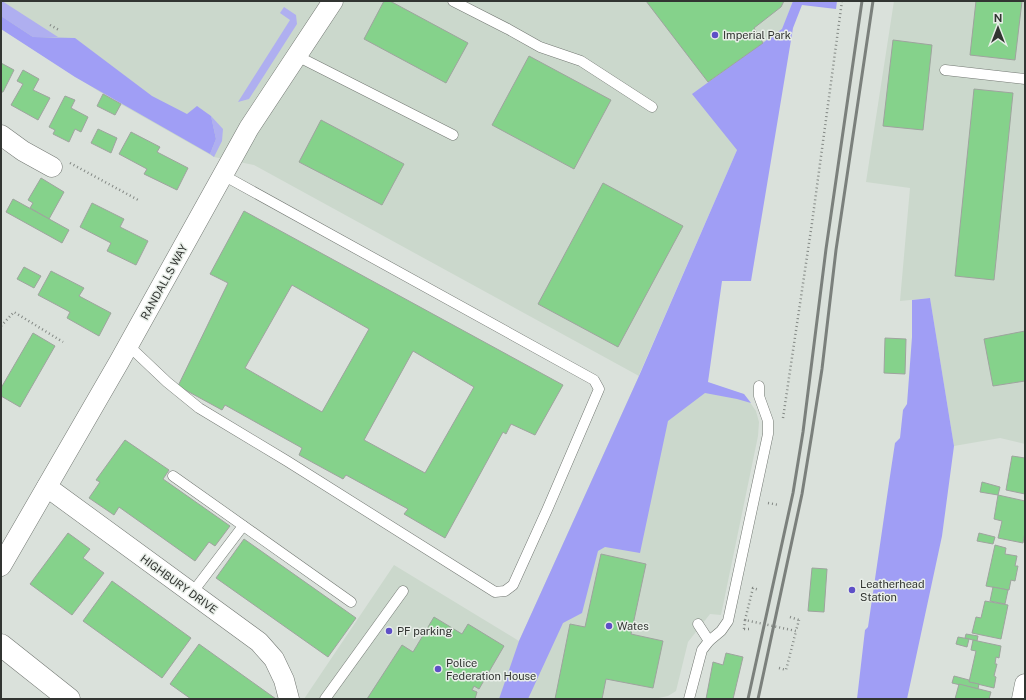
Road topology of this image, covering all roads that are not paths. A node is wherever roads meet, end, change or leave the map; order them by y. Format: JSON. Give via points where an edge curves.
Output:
{"nodes":[{"id":1,"x":334,"y":1,"type":"edge"},
{"id":2,"x":453,"y":1,"type":"edge"},
{"id":3,"x":297,"y":56,"type":"junction"},
{"id":4,"x":945,"y":70,"type":"dead end"},
{"id":5,"x":1025,"y":79,"type":"edge"},
{"id":6,"x":652,"y":107,"type":"dead end"},
{"id":7,"x":1,"y":135,"type":"edge"},
{"id":8,"x":452,"y":135,"type":"dead end"},
{"id":9,"x":60,"y":165,"type":"road end"},
{"id":10,"x":223,"y":175,"type":"junction"},
{"id":11,"x":129,"y":346,"type":"junction"},
{"id":12,"x":759,"y":386,"type":"dead end"},
{"id":13,"x":173,"y":476,"type":"dead end"},
{"id":14,"x":47,"y":487,"type":"junction"},
{"id":15,"x":243,"y":526,"type":"junction"},
{"id":16,"x":1,"y":566,"type":"edge"},
{"id":17,"x":403,"y":591,"type":"dead end"},
{"id":18,"x":192,"y":593,"type":"junction"},
{"id":19,"x":351,"y":602,"type":"dead end"},
{"id":20,"x":698,"y":624,"type":"dead end"},
{"id":21,"x":709,"y":640,"type":"junction"},
{"id":22,"x":1,"y":645,"type":"edge"},
{"id":23,"x":1025,"y":684,"type":"edge"},
{"id":24,"x":69,"y":699,"type":"edge"},
{"id":25,"x":289,"y":699,"type":"edge"},
{"id":26,"x":325,"y":699,"type":"edge"},
{"id":27,"x":690,"y":699,"type":"edge"},
{"id":28,"x":1022,"y":699,"type":"edge"}],
"edges":[{"from":1,"to":3,"type":"street","name":"RANDALLS WAY"},
{"from":2,"to":6,"type":"lane","via":[[540,47],[581,62]]},
{"from":3,"to":8,"type":"lane"},
{"from":3,"to":10,"type":"street","name":"RANDALLS WAY","via":[[249,128]]},
{"from":4,"to":5,"type":"lane"},
{"from":7,"to":9,"type":"street","via":[[23,151]]},
{"from":10,"to":11,"type":"street","name":"RANDALLS WAY"},
{"from":10,"to":11,"type":"lane","via":[[594,380],[599,389],[513,585],[505,591],[494,592],[199,408]]},
{"from":11,"to":14,"type":"street","name":"RANDALLS WAY"},
{"from":12,"to":21,"type":"lane","via":[[759,396],[768,421],[768,434],[728,621],[721,631]]},
{"from":13,"to":15,"type":"lane"},
{"from":14,"to":16,"type":"street","name":"RANDALLS WAY"},
{"from":14,"to":18,"type":"street","name":"HIGHBURY DRIVE"},
{"from":15,"to":18,"type":"lane"},
{"from":15,"to":19,"type":"lane"},
{"from":17,"to":26,"type":"lane"},
{"from":18,"to":25,"type":"street","name":"HIGHBURY DRIVE","via":[[259,642],[274,659]]},
{"from":20,"to":21,"type":"lane"},
{"from":21,"to":27,"type":"lane","via":[[702,650]]},
{"from":22,"to":24,"type":"main road"},
{"from":23,"to":28,"type":"street"}]}
